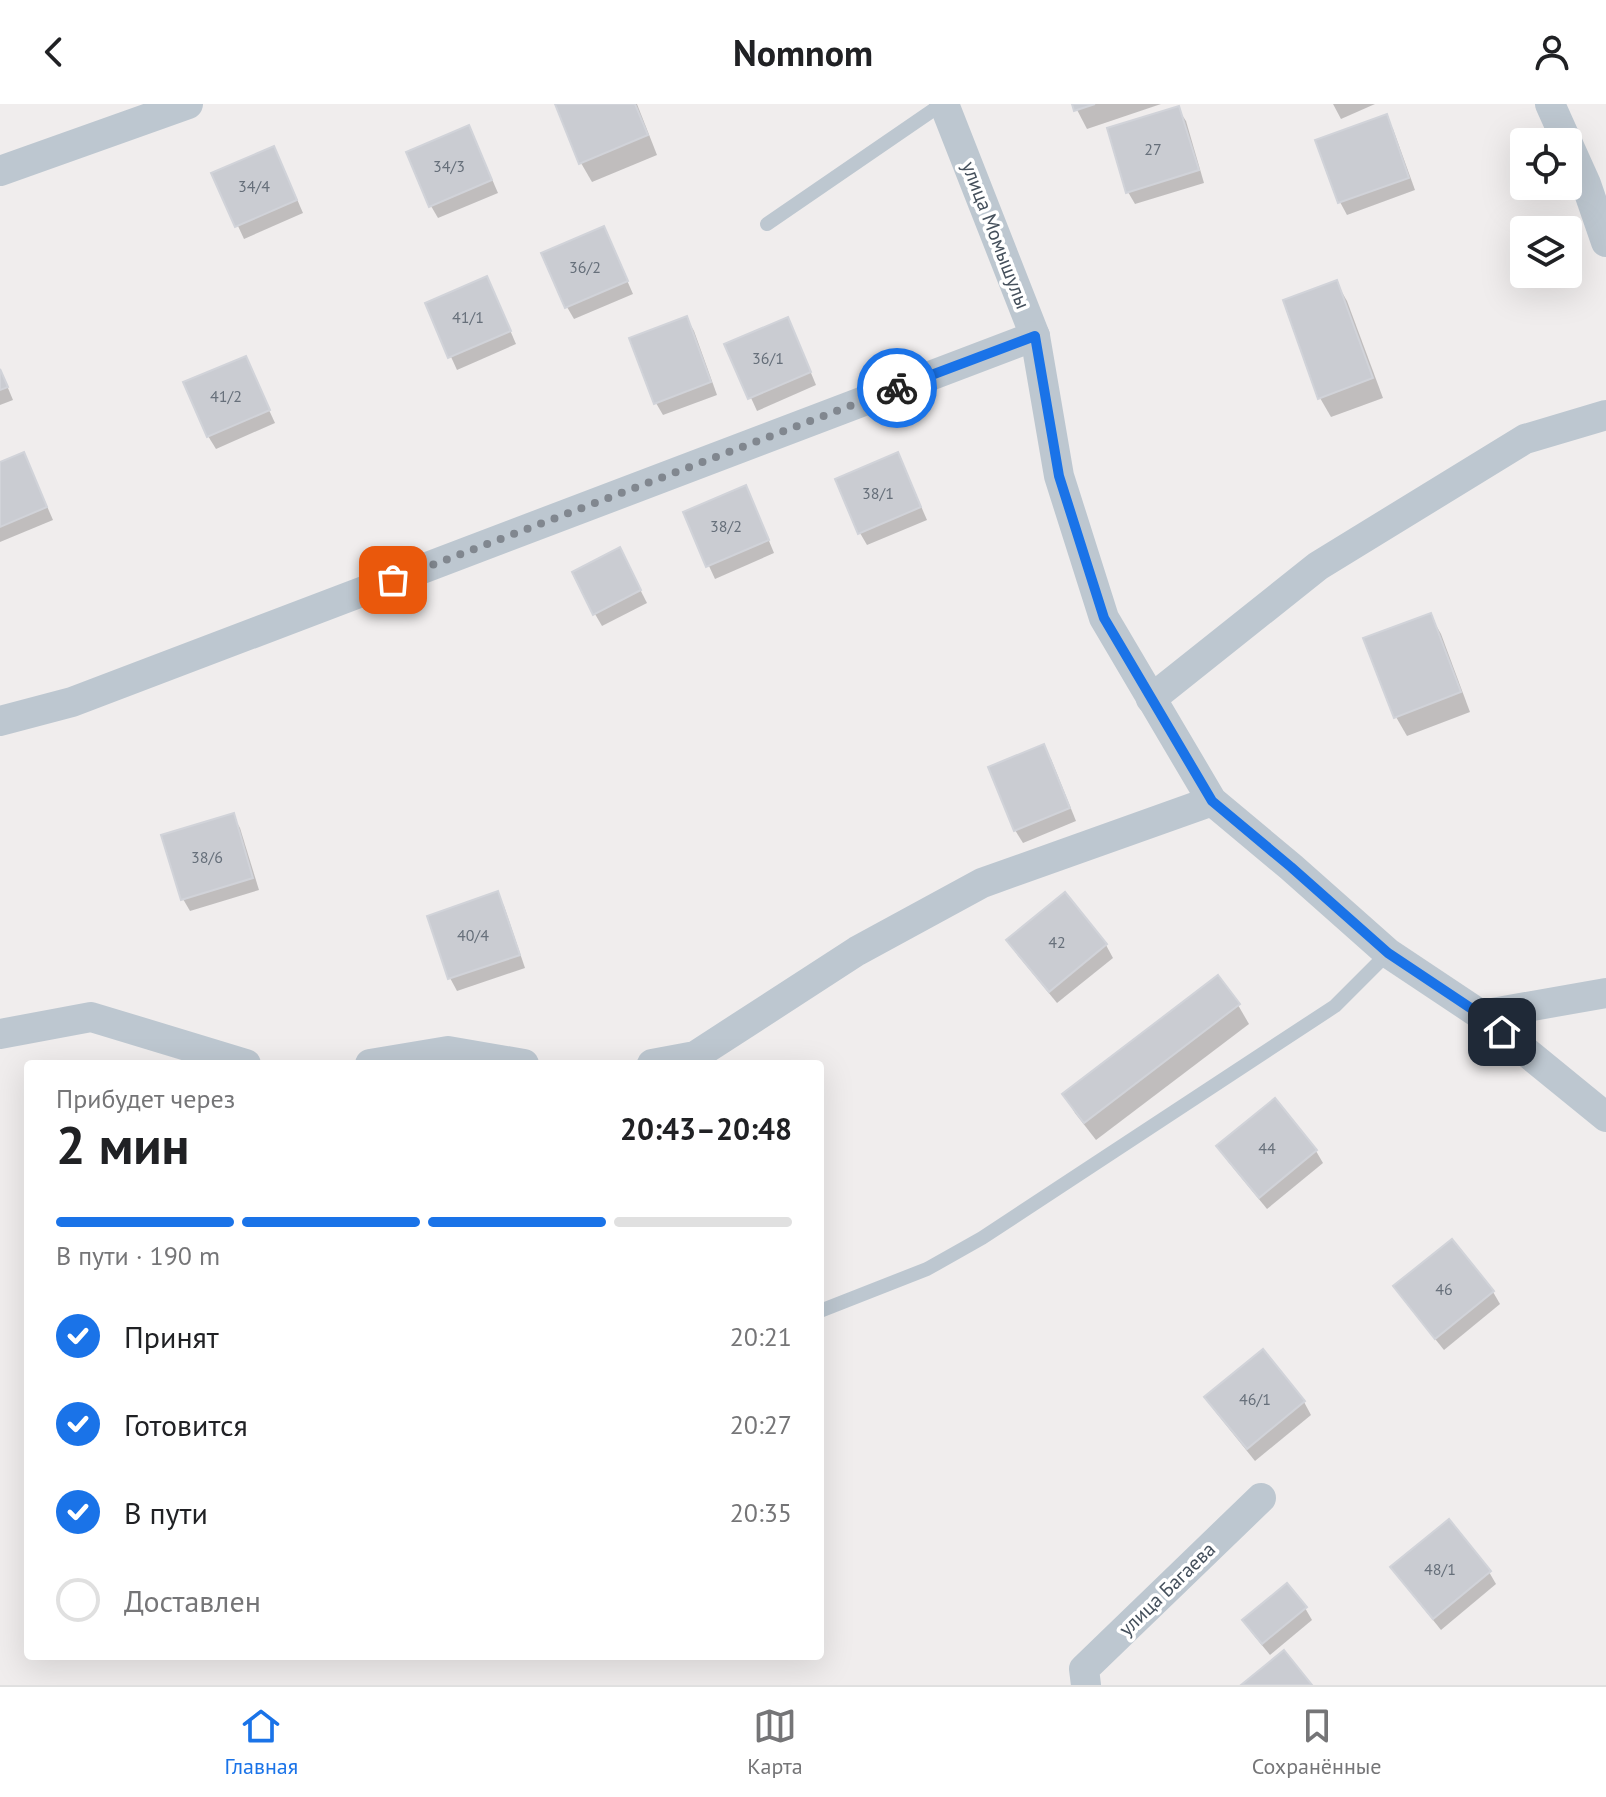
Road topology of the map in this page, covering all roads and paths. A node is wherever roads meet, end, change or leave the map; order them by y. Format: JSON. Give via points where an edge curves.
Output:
{"nodes":[{"id":1,"x":188,"y":104,"type":"edge"},
{"id":2,"x":943,"y":104,"type":"edge"},
{"id":3,"x":1550,"y":104,"type":"edge"},
{"id":4,"x":1561,"y":128,"type":"edge"},
{"id":5,"x":1582,"y":162,"type":"edge"},
{"id":6,"x":0,"y":171,"type":"edge"},
{"id":7,"x":1596,"y":181,"type":"edge"},
{"id":8,"x":767,"y":224,"type":"dead end"},
{"id":9,"x":1606,"y":242,"type":"edge"},
{"id":10,"x":1035,"y":336,"type":"junction"},
{"id":11,"x":1606,"y":415,"type":"edge"},
{"id":12,"x":1151,"y":699,"type":"junction"},
{"id":13,"x":0,"y":721,"type":"edge"},
{"id":14,"x":1212,"y":801,"type":"junction"},
{"id":15,"x":1388,"y":953,"type":"junction"},
{"id":16,"x":1606,"y":993,"type":"edge"},
{"id":17,"x":1481,"y":1015,"type":"junction"},
{"id":18,"x":0,"y":1034,"type":"edge"},
{"id":19,"x":233,"y":1060,"type":"edge"},
{"id":20,"x":394,"y":1060,"type":"edge"},
{"id":21,"x":500,"y":1060,"type":"edge"},
{"id":22,"x":674,"y":1060,"type":"edge"},
{"id":23,"x":1606,"y":1117,"type":"edge"},
{"id":24,"x":824,"y":1309,"type":"edge"},
{"id":25,"x":1261,"y":1498,"type":"dead end"},
{"id":26,"x":1086,"y":1685,"type":"edge"}],
"edges":[{"from":1,"to":6,"type":"street"},
{"from":2,"to":8,"type":"lane"},
{"from":2,"to":10,"type":"street","name":"улица Момышулы"},
{"from":3,"to":4,"type":"street"},
{"from":5,"to":7,"type":"street"},
{"from":7,"to":9,"type":"street"},
{"from":10,"to":12,"type":"street","name":"улица Момышулы","via":[[1059,476],[1104,618]]},
{"from":10,"to":13,"type":"street","via":[[72,702]]},
{"from":11,"to":12,"type":"street","via":[[1525,439],[1318,566]]},
{"from":12,"to":14,"type":"street","name":"улица Момышулы"},
{"from":14,"to":15,"type":"street","name":"улица Момышулы"},
{"from":14,"to":22,"type":"street","via":[[982,883],[857,951],[695,1056]]},
{"from":15,"to":17,"type":"street","name":"улица Момышулы"},
{"from":15,"to":24,"type":"lane","via":[[1335,1006],[982,1238],[927,1269]]},
{"from":16,"to":17,"type":"street"},
{"from":17,"to":23,"type":"street","name":"улица Момышулы"},
{"from":18,"to":19,"type":"street","via":[[91,1017]]},
{"from":20,"to":21,"type":"street","via":[[448,1051]]},
{"from":25,"to":26,"type":"street","name":"улица Багаева","via":[[1084,1669]]}]}
